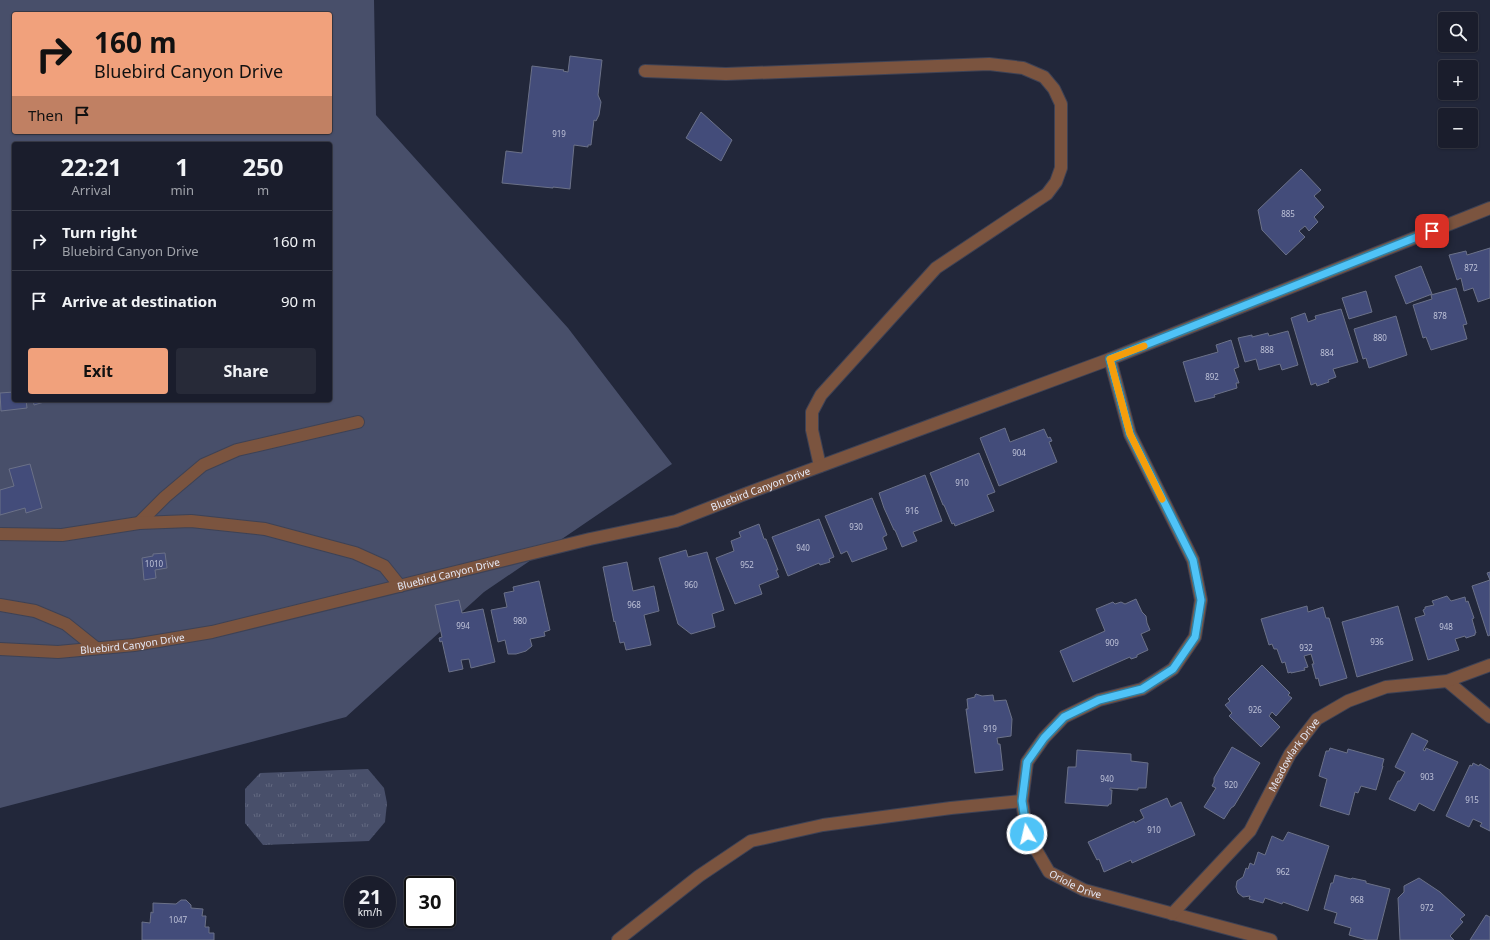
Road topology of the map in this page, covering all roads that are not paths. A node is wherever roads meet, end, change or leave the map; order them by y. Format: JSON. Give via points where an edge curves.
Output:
{"nodes":[{"id":1,"x":645,"y":71,"type":"dead end"},
{"id":2,"x":1490,"y":208,"type":"edge"},
{"id":3,"x":1110,"y":359,"type":"junction"},
{"id":4,"x":358,"y":422,"type":"dead end"},
{"id":5,"x":820,"y":466,"type":"junction"},
{"id":6,"x":139,"y":523,"type":"junction"},
{"id":7,"x":0,"y":534,"type":"edge"},
{"id":8,"x":400,"y":586,"type":"junction"},
{"id":9,"x":0,"y":605,"type":"edge"},
{"id":10,"x":96,"y":648,"type":"junction"},
{"id":11,"x":0,"y":650,"type":"edge"},
{"id":12,"x":1490,"y":665,"type":"edge"},
{"id":13,"x":1447,"y":680,"type":"junction"},
{"id":14,"x":1490,"y":717,"type":"edge"},
{"id":15,"x":1022,"y":801,"type":"junction"},
{"id":16,"x":1172,"y":914,"type":"junction"},
{"id":17,"x":618,"y":940,"type":"edge"},
{"id":18,"x":1271,"y":940,"type":"edge"}],
"edges":[{"from":1,"to":5,"type":"street","via":[[726,74],[989,64],[1022,68],[1044,76],[1061,104],[1061,168],[1056,182],[1047,194],[936,268],[820,395],[812,412],[812,430]]},
{"from":2,"to":3,"type":"street","name":"Bluebird Canyon Drive"},
{"from":3,"to":5,"type":"street","name":"Bluebird Canyon Drive"},
{"from":3,"to":15,"type":"street","name":"Oriole Drive","via":[[1130,434],[1193,560],[1201,600],[1195,637],[1173,669],[1142,689],[1099,700],[1064,717],[1044,738],[1027,762]]},
{"from":4,"to":6,"type":"street","via":[[237,450],[203,465]]},
{"from":5,"to":8,"type":"street","name":"Bluebird Canyon Drive","via":[[676,521]]},
{"from":6,"to":7,"type":"street","via":[[62,535]]},
{"from":6,"to":8,"type":"street","via":[[191,521],[265,529],[354,553],[384,566]]},
{"from":8,"to":10,"type":"street","name":"Bluebird Canyon Drive","via":[[212,632],[134,646]]},
{"from":9,"to":10,"type":"street","via":[[35,611],[66,624]]},
{"from":10,"to":11,"type":"street","name":"Bluebird Canyon Drive","via":[[58,652]]},
{"from":12,"to":13,"type":"street","name":"Meadowlark Drive"},
{"from":13,"to":14,"type":"street"},
{"from":13,"to":16,"type":"street","name":"Meadowlark Drive","via":[[1386,687],[1348,701],[1317,719],[1290,754],[1250,831]]},
{"from":15,"to":16,"type":"street","name":"Oriole Drive","via":[[1027,834],[1049,872],[1084,890]]},
{"from":15,"to":17,"type":"street","via":[[823,825],[751,841],[699,876]]},
{"from":16,"to":18,"type":"street","name":"Oriole Drive"}]}
